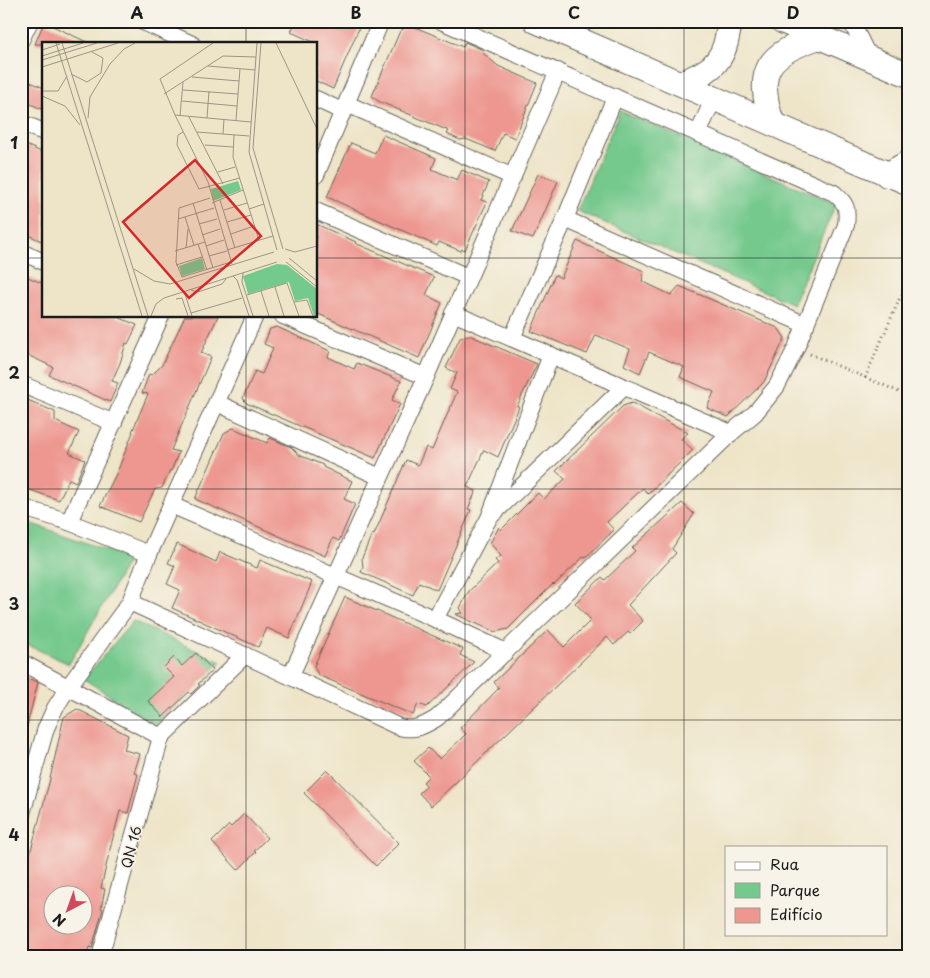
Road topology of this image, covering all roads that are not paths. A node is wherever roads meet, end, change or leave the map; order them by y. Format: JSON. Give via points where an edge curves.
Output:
{"nodes":[{"id":1,"x":30,"y":21,"type":"edge"},
{"id":2,"x":141,"y":21,"type":"edge"},
{"id":3,"x":381,"y":21,"type":"edge"},
{"id":4,"x":441,"y":21,"type":"edge"},
{"id":5,"x":536,"y":21,"type":"edge"},
{"id":6,"x":728,"y":21,"type":"edge"},
{"id":7,"x":782,"y":21,"type":"edge"},
{"id":8,"x":851,"y":21,"type":"edge"},
{"id":9,"x":819,"y":37,"type":"junction"},
{"id":10,"x":21,"y":40,"type":"edge"},
{"id":11,"x":188,"y":42,"type":"edge"},
{"id":12,"x":869,"y":58,"type":"junction"},
{"id":13,"x":558,"y":71,"type":"junction"},
{"id":14,"x":909,"y":75,"type":"edge"},
{"id":15,"x":681,"y":83,"type":"junction"},
{"id":16,"x":615,"y":97,"type":"junction"},
{"id":17,"x":714,"y":97,"type":"junction"},
{"id":18,"x":318,"y":100,"type":"edge"},
{"id":19,"x":346,"y":108,"type":"junction"},
{"id":20,"x":21,"y":122,"type":"edge"},
{"id":21,"x":772,"y":123,"type":"junction"},
{"id":22,"x":42,"y":131,"type":"edge"},
{"id":23,"x":698,"y":134,"type":"junction"},
{"id":24,"x":909,"y":162,"type":"edge"},
{"id":25,"x":318,"y":171,"type":"edge"},
{"id":26,"x":887,"y":175,"type":"junction"},
{"id":27,"x":513,"y":177,"type":"junction"},
{"id":28,"x":909,"y":183,"type":"edge"},
{"id":29,"x":318,"y":212,"type":"edge"},
{"id":30,"x":565,"y":219,"type":"junction"},
{"id":31,"x":21,"y":252,"type":"edge"},
{"id":32,"x":42,"y":261,"type":"edge"},
{"id":33,"x":468,"y":276,"type":"junction"},
{"id":34,"x":453,"y":312,"type":"junction"},
{"id":35,"x":160,"y":318,"type":"edge"},
{"id":36,"x":254,"y":318,"type":"edge"},
{"id":37,"x":288,"y":318,"type":"edge"},
{"id":38,"x":806,"y":326,"type":"junction"},
{"id":39,"x":512,"y":338,"type":"junction"},
{"id":40,"x":551,"y":355,"type":"junction"},
{"id":41,"x":426,"y":377,"type":"junction"},
{"id":42,"x":21,"y":384,"type":"edge"},
{"id":43,"x":624,"y":387,"type":"junction"},
{"id":44,"x":217,"y":403,"type":"junction"},
{"id":45,"x":114,"y":424,"type":"junction"},
{"id":46,"x":732,"y":434,"type":"junction"},
{"id":47,"x":380,"y":477,"type":"junction"},
{"id":48,"x":171,"y":505,"type":"junction"},
{"id":49,"x":21,"y":507,"type":"edge"},
{"id":50,"x":489,"y":518,"type":"junction"},
{"id":51,"x":70,"y":522,"type":"junction"},
{"id":52,"x":149,"y":554,"type":"junction"},
{"id":53,"x":336,"y":577,"type":"junction"},
{"id":54,"x":130,"y":602,"type":"junction"},
{"id":55,"x":435,"y":619,"type":"junction"},
{"id":56,"x":506,"y":652,"type":"junction"},
{"id":57,"x":244,"y":655,"type":"junction"},
{"id":58,"x":21,"y":662,"type":"edge"},
{"id":59,"x":291,"y":675,"type":"junction"},
{"id":60,"x":69,"y":686,"type":"junction"},
{"id":61,"x":161,"y":737,"type":"junction"},
{"id":62,"x":21,"y":817,"type":"edge"},
{"id":63,"x":100,"y":957,"type":"edge"}],
"edges":[{"from":1,"to":10,"type":"street"},
{"from":2,"to":11,"type":"street"},
{"from":3,"to":19,"type":"street"},
{"from":4,"to":13,"type":"street"},
{"from":5,"to":15,"type":"main road"},
{"from":6,"to":15,"type":"main road","via":[[726,45],[718,62],[704,73]]},
{"from":7,"to":9,"type":"main road"},
{"from":8,"to":12,"type":"street"},
{"from":9,"to":12,"type":"main road"},
{"from":9,"to":21,"type":"main road","via":[[794,45],[779,55],[768,69],[764,84]]},
{"from":12,"to":14,"type":"main road"},
{"from":13,"to":16,"type":"street"},
{"from":13,"to":27,"type":"street"},
{"from":15,"to":17,"type":"main road"},
{"from":16,"to":23,"type":"street"},
{"from":16,"to":30,"type":"street"},
{"from":17,"to":21,"type":"main road"},
{"from":17,"to":23,"type":"street"},
{"from":18,"to":19,"type":"street"},
{"from":19,"to":25,"type":"street"},
{"from":19,"to":27,"type":"street"},
{"from":20,"to":22,"type":"street"},
{"from":21,"to":26,"type":"main road"},
{"from":23,"to":38,"type":"street","via":[[834,193],[843,201],[848,211],[846,225]]},
{"from":24,"to":26,"type":"main road"},
{"from":26,"to":28,"type":"main road"},
{"from":27,"to":33,"type":"street"},
{"from":29,"to":33,"type":"street"},
{"from":30,"to":38,"type":"street"},
{"from":30,"to":39,"type":"street"},
{"from":31,"to":32,"type":"street"},
{"from":33,"to":34,"type":"street"},
{"from":34,"to":39,"type":"street"},
{"from":34,"to":41,"type":"street"},
{"from":35,"to":45,"type":"street"},
{"from":36,"to":44,"type":"street"},
{"from":37,"to":41,"type":"street"},
{"from":38,"to":46,"type":"street","via":[[776,386],[755,413]]},
{"from":39,"to":40,"type":"street"},
{"from":40,"to":43,"type":"street"},
{"from":40,"to":50,"type":"street"},
{"from":41,"to":47,"type":"street"},
{"from":42,"to":45,"type":"street"},
{"from":43,"to":46,"type":"street"},
{"from":43,"to":50,"type":"street"},
{"from":44,"to":47,"type":"street"},
{"from":44,"to":48,"type":"street"},
{"from":45,"to":51,"type":"street"},
{"from":46,"to":56,"type":"street"},
{"from":47,"to":53,"type":"street"},
{"from":48,"to":52,"type":"street"},
{"from":48,"to":53,"type":"street"},
{"from":49,"to":51,"type":"street"},
{"from":50,"to":55,"type":"street"},
{"from":51,"to":52,"type":"street"},
{"from":52,"to":54,"type":"street"},
{"from":53,"to":55,"type":"street"},
{"from":53,"to":59,"type":"street"},
{"from":54,"to":57,"type":"street"},
{"from":54,"to":60,"type":"street"},
{"from":55,"to":56,"type":"street"},
{"from":56,"to":59,"type":"street","via":[[437,718],[411,730]]},
{"from":57,"to":59,"type":"street"},
{"from":57,"to":61,"type":"street"},
{"from":58,"to":60,"type":"street"},
{"from":60,"to":61,"type":"street"},
{"from":60,"to":62,"type":"street","via":[[46,728]]},
{"from":61,"to":63,"type":"street","name":"QN 16"}]}
